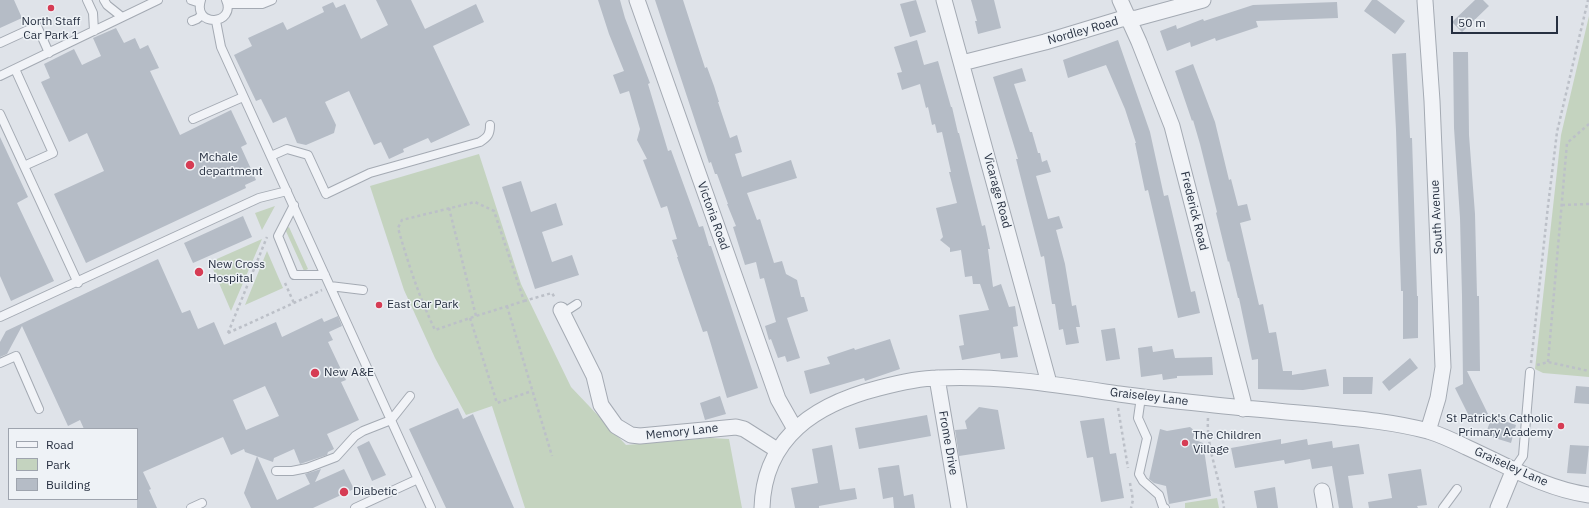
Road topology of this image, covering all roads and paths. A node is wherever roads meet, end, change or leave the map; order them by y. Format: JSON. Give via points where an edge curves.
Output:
{"nodes":[{"id":1,"x":87,"y":0,"type":"edge"},
{"id":2,"x":104,"y":0,"type":"edge"},
{"id":3,"x":158,"y":0,"type":"edge"},
{"id":4,"x":191,"y":0,"type":"edge"},
{"id":5,"x":272,"y":0,"type":"edge"},
{"id":6,"x":636,"y":0,"type":"edge"},
{"id":7,"x":944,"y":0,"type":"edge"},
{"id":8,"x":1120,"y":0,"type":"edge"},
{"id":9,"x":1203,"y":0,"type":"edge"},
{"id":10,"x":1423,"y":0,"type":"edge"},
{"id":11,"x":1588,"y":0,"type":"edge"},
{"id":12,"x":201,"y":1,"type":"edge"},
{"id":13,"x":227,"y":2,"type":"edge"},
{"id":14,"x":202,"y":15,"type":"junction"},
{"id":15,"x":122,"y":17,"type":"junction"},
{"id":16,"x":1129,"y":18,"type":"junction"},
{"id":17,"x":192,"y":21,"type":"dead end"},
{"id":18,"x":216,"y":21,"type":"junction"},
{"id":19,"x":94,"y":31,"type":"junction"},
{"id":20,"x":0,"y":43,"type":"edge"},
{"id":21,"x":49,"y":52,"type":"junction"},
{"id":22,"x":962,"y":63,"type":"junction"},
{"id":23,"x":15,"y":69,"type":"junction"},
{"id":24,"x":0,"y":76,"type":"edge"},
{"id":25,"x":244,"y":97,"type":"junction"},
{"id":26,"x":0,"y":114,"type":"edge"},
{"id":27,"x":193,"y":119,"type":"dead end"},
{"id":28,"x":1589,"y":124,"type":"edge"},
{"id":29,"x":490,"y":125,"type":"dead end"},
{"id":30,"x":271,"y":156,"type":"junction"},
{"id":31,"x":24,"y":166,"type":"junction"},
{"id":32,"x":287,"y":191,"type":"junction"},
{"id":33,"x":1589,"y":204,"type":"edge"},
{"id":34,"x":294,"y":205,"type":"junction"},
{"id":35,"x":1562,"y":205,"type":"junction"},
{"id":36,"x":449,"y":208,"type":"junction"},
{"id":37,"x":270,"y":231,"type":"dead end"},
{"id":38,"x":325,"y":275,"type":"junction"},
{"id":39,"x":78,"y":282,"type":"junction"},
{"id":40,"x":330,"y":286,"type":"junction"},
{"id":41,"x":362,"y":290,"type":"dead end"},
{"id":42,"x":524,"y":301,"type":"junction"},
{"id":43,"x":577,"y":304,"type":"dead end"},
{"id":44,"x":507,"y":306,"type":"junction"},
{"id":45,"x":562,"y":312,"type":"junction"},
{"id":46,"x":476,"y":316,"type":"junction"},
{"id":47,"x":0,"y":317,"type":"edge"},
{"id":48,"x":470,"y":318,"type":"junction"},
{"id":49,"x":1548,"y":362,"type":"junction"},
{"id":50,"x":0,"y":363,"type":"edge"},
{"id":51,"x":1589,"y":371,"type":"edge"},
{"id":52,"x":1530,"y":372,"type":"dead end"},
{"id":53,"x":937,"y":378,"type":"junction"},
{"id":54,"x":1049,"y":383,"type":"junction"},
{"id":55,"x":532,"y":391,"type":"junction"},
{"id":56,"x":1121,"y":394,"type":"junction"},
{"id":57,"x":410,"y":396,"type":"dead end"},
{"id":58,"x":1141,"y":397,"type":"junction"},
{"id":59,"x":1210,"y":405,"type":"junction"},
{"id":60,"x":38,"y":409,"type":"dead end"},
{"id":61,"x":1243,"y":409,"type":"junction"},
{"id":62,"x":391,"y":420,"type":"junction"},
{"id":63,"x":795,"y":429,"type":"junction"},
{"id":64,"x":1428,"y":431,"type":"junction"},
{"id":65,"x":777,"y":450,"type":"junction"},
{"id":66,"x":552,"y":456,"type":"dead end"},
{"id":67,"x":1514,"y":469,"type":"junction"},
{"id":68,"x":276,"y":471,"type":"dead end"},
{"id":69,"x":1128,"y":471,"type":"dead end"},
{"id":70,"x":1130,"y":478,"type":"dead end"},
{"id":71,"x":418,"y":479,"type":"junction"},
{"id":72,"x":1457,"y":489,"type":"dead end"},
{"id":73,"x":1322,"y":491,"type":"dead end"},
{"id":74,"x":1589,"y":495,"type":"edge"},
{"id":75,"x":202,"y":503,"type":"dead end"},
{"id":76,"x":368,"y":505,"type":"edge"},
{"id":77,"x":191,"y":508,"type":"edge"},
{"id":78,"x":355,"y":508,"type":"edge"},
{"id":79,"x":431,"y":508,"type":"edge"},
{"id":80,"x":762,"y":508,"type":"edge"},
{"id":81,"x":959,"y":508,"type":"edge"},
{"id":82,"x":1131,"y":508,"type":"edge"},
{"id":83,"x":1165,"y":508,"type":"edge"},
{"id":84,"x":1224,"y":508,"type":"edge"},
{"id":85,"x":1325,"y":508,"type":"edge"},
{"id":86,"x":1443,"y":508,"type":"edge"},
{"id":87,"x":1498,"y":508,"type":"edge"}],
"edges":[{"from":1,"to":19,"type":"lane","via":[[93,12]]},
{"from":2,"to":15,"type":"lane","via":[[106,5]]},
{"from":3,"to":15,"type":"lane"},
{"from":4,"to":12,"type":"lane"},
{"from":5,"to":13,"type":"lane","via":[[262,4]]},
{"from":6,"to":63,"type":"street","name":"Victoria Road","via":[[775,392]]},
{"from":7,"to":22,"type":"street","name":"Vicarage Road"},
{"from":8,"to":16,"type":"street","name":"Frederick Road"},
{"from":9,"to":16,"type":"street","name":"Nordley Road"},
{"from":10,"to":64,"type":"street","name":"South Avenue","via":[[1432,109],[1443,367],[1438,398]]},
{"from":11,"to":49,"type":"path","via":[[1557,132],[1531,366]]},
{"from":12,"to":14,"type":"lane"},
{"from":13,"to":18,"type":"lane","via":[[227,12]]},
{"from":14,"to":17,"type":"lane"},
{"from":14,"to":18,"type":"lane"},
{"from":15,"to":19,"type":"lane"},
{"from":16,"to":22,"type":"street","name":"Nordley Road"},
{"from":16,"to":61,"type":"street","name":"Frederick Road","via":[[1172,126]]},
{"from":18,"to":25,"type":"lane","via":[[221,47]]},
{"from":19,"to":21,"type":"lane"},
{"from":20,"to":21,"type":"lane","via":[[37,26]]},
{"from":21,"to":23,"type":"lane"},
{"from":22,"to":54,"type":"street","name":"Vicarage Road"},
{"from":23,"to":24,"type":"lane"},
{"from":23,"to":31,"type":"lane","via":[[53,152]]},
{"from":25,"to":27,"type":"lane"},
{"from":25,"to":30,"type":"lane"},
{"from":26,"to":31,"type":"lane"},
{"from":28,"to":35,"type":"path","via":[[1567,143]]},
{"from":29,"to":30,"type":"lane","via":[[488,138],[480,142],[370,173],[326,194],[308,155],[287,149]]},
{"from":30,"to":32,"type":"lane"},
{"from":31,"to":39,"type":"lane"},
{"from":32,"to":34,"type":"lane"},
{"from":32,"to":39,"type":"lane","via":[[259,198]]},
{"from":33,"to":35,"type":"path"},
{"from":34,"to":38,"type":"lane"},
{"from":34,"to":38,"type":"lane","via":[[278,236],[294,275]]},
{"from":35,"to":49,"type":"path"},
{"from":36,"to":42,"type":"path","via":[[475,202],[494,211]]},
{"from":36,"to":46,"type":"path"},
{"from":36,"to":48,"type":"path","via":[[402,220],[398,228],[410,271],[435,330]]},
{"from":37,"to":40,"type":"path","via":[[228,334]]},
{"from":38,"to":40,"type":"lane"},
{"from":39,"to":47,"type":"lane"},
{"from":40,"to":41,"type":"lane"},
{"from":40,"to":62,"type":"lane"},
{"from":42,"to":44,"type":"path"},
{"from":42,"to":45,"type":"path","via":[[552,292]]},
{"from":43,"to":45,"type":"lane"},
{"from":44,"to":46,"type":"path"},
{"from":44,"to":55,"type":"path"},
{"from":45,"to":65,"type":"street","name":"Memory Lane","via":[[594,376],[601,405],[616,426],[631,435],[640,436],[736,427],[744,429]]},
{"from":46,"to":48,"type":"path"},
{"from":48,"to":55,"type":"path","via":[[497,403]]},
{"from":49,"to":51,"type":"path"},
{"from":50,"to":60,"type":"lane","via":[[16,356]]},
{"from":52,"to":67,"type":"lane","via":[[1523,456]]},
{"from":53,"to":54,"type":"street","name":"Graiseley Lane","via":[[991,378]]},
{"from":53,"to":63,"type":"street","name":"Graiseley Lane","via":[[870,390],[815,414]]},
{"from":53,"to":81,"type":"street","name":"Frome Drive"},
{"from":54,"to":56,"type":"street","name":"Graiseley Lane"},
{"from":55,"to":66,"type":"path"},
{"from":56,"to":58,"type":"street","name":"Graiseley Lane"},
{"from":56,"to":69,"type":"path","via":[[1118,404]]},
{"from":57,"to":62,"type":"lane"},
{"from":58,"to":59,"type":"street","name":"Graiseley Lane"},
{"from":58,"to":83,"type":"lane","via":[[1138,418],[1146,438],[1139,474],[1159,495]]},
{"from":59,"to":61,"type":"street","name":"Graiseley Lane"},
{"from":59,"to":84,"type":"path","via":[[1207,432]]},
{"from":61,"to":64,"type":"street","name":"Graiseley Lane","via":[[1347,418]]},
{"from":62,"to":68,"type":"lane","via":[[355,436],[336,457],[324,463],[292,471]]},
{"from":62,"to":71,"type":"lane"},
{"from":63,"to":65,"type":"street","name":"Graiseley Lane"},
{"from":64,"to":67,"type":"street","name":"Graiseley Lane"},
{"from":65,"to":80,"type":"street","name":"Graiseley Lane","via":[[764,485]]},
{"from":67,"to":74,"type":"street","name":"Graiseley Lane","via":[[1543,483],[1573,493]]},
{"from":67,"to":87,"type":"street"},
{"from":70,"to":82,"type":"path","via":[[1133,500]]},
{"from":71,"to":76,"type":"lane"},
{"from":71,"to":79,"type":"lane"},
{"from":72,"to":86,"type":"lane"},
{"from":73,"to":85,"type":"street"},
{"from":75,"to":77,"type":"lane"},
{"from":76,"to":78,"type":"lane"}]}
